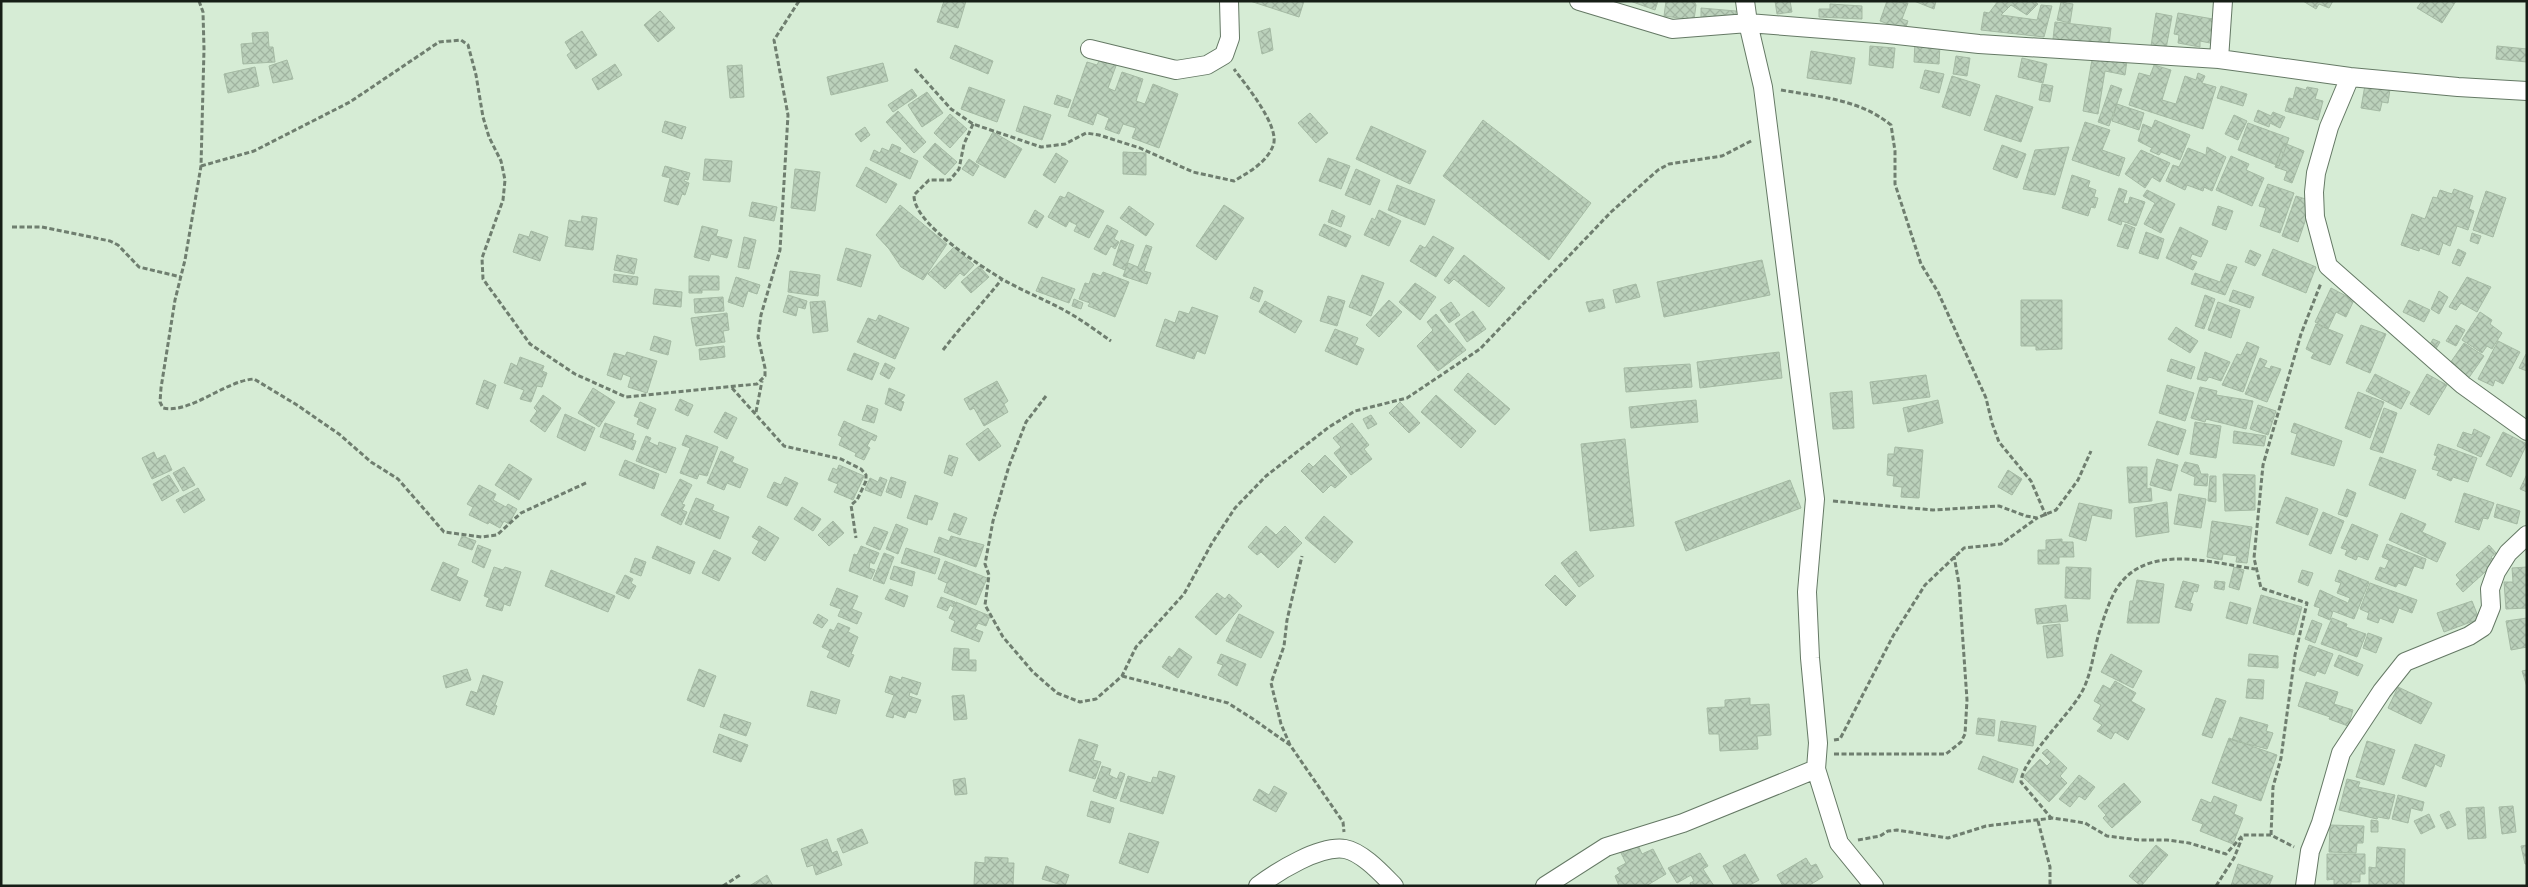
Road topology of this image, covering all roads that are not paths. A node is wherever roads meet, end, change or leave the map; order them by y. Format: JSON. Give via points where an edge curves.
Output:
{"nodes":[{"id":1,"x":1229,"y":1,"type":"edge"},
{"id":2,"x":1579,"y":1,"type":"edge"},
{"id":3,"x":1746,"y":1,"type":"edge"},
{"id":4,"x":2223,"y":1,"type":"edge"},
{"id":5,"x":1748,"y":23,"type":"junction"},
{"id":6,"x":1090,"y":49,"type":"dead end"},
{"id":7,"x":2219,"y":59,"type":"junction"},
{"id":8,"x":2350,"y":77,"type":"junction"},
{"id":9,"x":2527,"y":90,"type":"edge"},
{"id":10,"x":2527,"y":430,"type":"edge"},
{"id":11,"x":2527,"y":535,"type":"edge"},
{"id":12,"x":1817,"y":755,"type":"junction"},
{"id":13,"x":1258,"y":886,"type":"edge"},
{"id":14,"x":1394,"y":886,"type":"edge"},
{"id":15,"x":1546,"y":886,"type":"edge"},
{"id":16,"x":1874,"y":886,"type":"edge"},
{"id":17,"x":2304,"y":886,"type":"edge"}],
"edges":[{"from":1,"to":6,"type":"street","via":[[1230,38],[1224,55],[1207,65],[1176,70]]},
{"from":2,"to":5,"type":"street","via":[[1672,29]]},
{"from":3,"to":5,"type":"street"},
{"from":4,"to":7,"type":"street"},
{"from":5,"to":7,"type":"street","via":[[1979,44]]},
{"from":5,"to":12,"type":"street","via":[[1763,87],[1815,499],[1807,592]]},
{"from":7,"to":8,"type":"street"},
{"from":8,"to":9,"type":"street","via":[[2458,88]]},
{"from":8,"to":10,"type":"street","via":[[2329,127],[2316,173],[2315,217],[2328,266],[2463,385]]},
{"from":11,"to":17,"type":"street","via":[[2508,553],[2496,572],[2490,589],[2491,607],[2484,627],[2405,662],[2341,753],[2308,860]]},
{"from":12,"to":15,"type":"street","via":[[1682,823],[1606,847]]},
{"from":12,"to":16,"type":"street","via":[[1839,843]]},
{"from":13,"to":14,"type":"street","via":[[1320,851],[1346,849],[1376,867]]}]}
